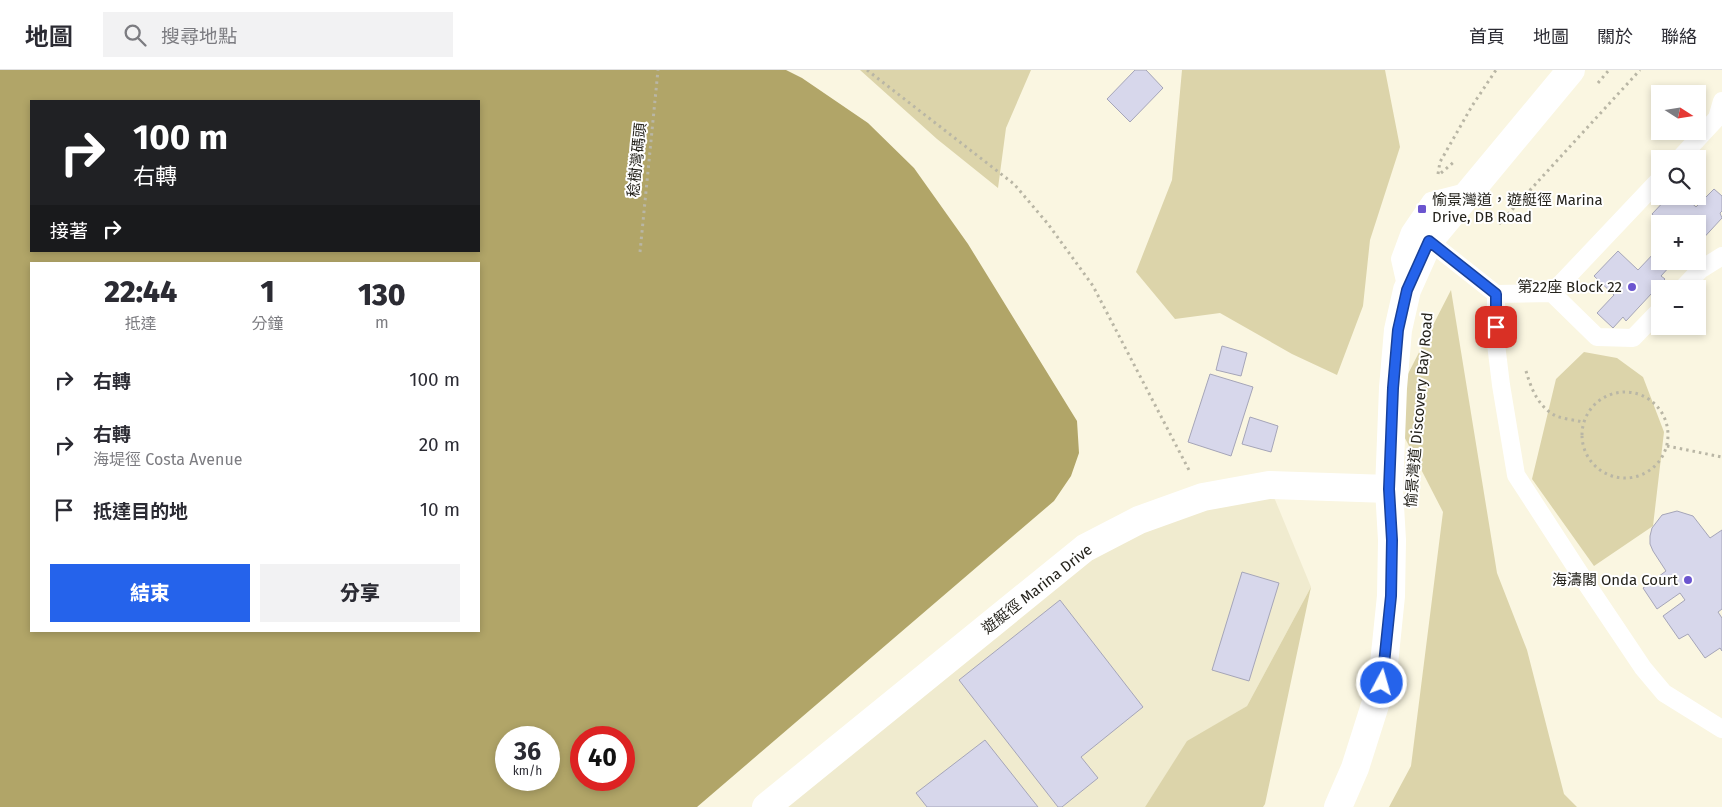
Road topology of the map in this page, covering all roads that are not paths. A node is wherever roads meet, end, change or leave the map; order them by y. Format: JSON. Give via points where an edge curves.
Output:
{"nodes":[{"id":1,"x":1571,"y":70,"type":"edge"},
{"id":2,"x":1722,"y":101,"type":"edge"},
{"id":3,"x":1687,"y":150,"type":"edge"},
{"id":4,"x":1651,"y":188,"type":"edge"},
{"id":5,"x":1470,"y":192,"type":"junction"},
{"id":6,"x":1429,"y":241,"type":"junction"},
{"id":7,"x":1722,"y":256,"type":"edge"},
{"id":8,"x":1691,"y":280,"type":"edge"},
{"id":9,"x":1407,"y":290,"type":"junction"},
{"id":10,"x":1552,"y":292,"type":"junction"},
{"id":11,"x":1496,"y":294,"type":"junction"},
{"id":12,"x":1651,"y":319,"type":"edge"},
{"id":13,"x":1389,"y":489,"type":"junction"},
{"id":14,"x":1722,"y":728,"type":"edge"},
{"id":15,"x":766,"y":807,"type":"edge"},
{"id":16,"x":1338,"y":807,"type":"edge"}],
"edges":[{"from":1,"to":5,"type":"street","name":"愉景灣道 Discovery Bay Road"},
{"from":2,"to":3,"type":"lane","via":[[1717,118]]},
{"from":4,"to":10,"type":"lane"},
{"from":5,"to":6,"type":"street","name":"愉景灣道 Discovery Bay Road"},
{"from":5,"to":9,"type":"lane","via":[[1431,201],[1410,232],[1400,259]]},
{"from":6,"to":9,"type":"street","name":"愉景灣道 Discovery Bay Road"},
{"from":6,"to":11,"type":"lane"},
{"from":7,"to":8,"type":"lane"},
{"from":9,"to":13,"type":"street","name":"愉景灣道 Discovery Bay Road","via":[[1397,340]]},
{"from":10,"to":11,"type":"lane"},
{"from":10,"to":12,"type":"lane","via":[[1597,336],[1633,338]]},
{"from":11,"to":14,"type":"lane","via":[[1496,344],[1516,475],[1644,668],[1664,692]]},
{"from":13,"to":15,"type":"street","name":"遊艇徑 Marina Drive","via":[[1269,485],[1203,497],[1132,524],[1085,548]]},
{"from":13,"to":16,"type":"street","name":"愉景灣道 Discovery Bay Road","via":[[1391,596],[1382,683],[1355,768]]}]}
